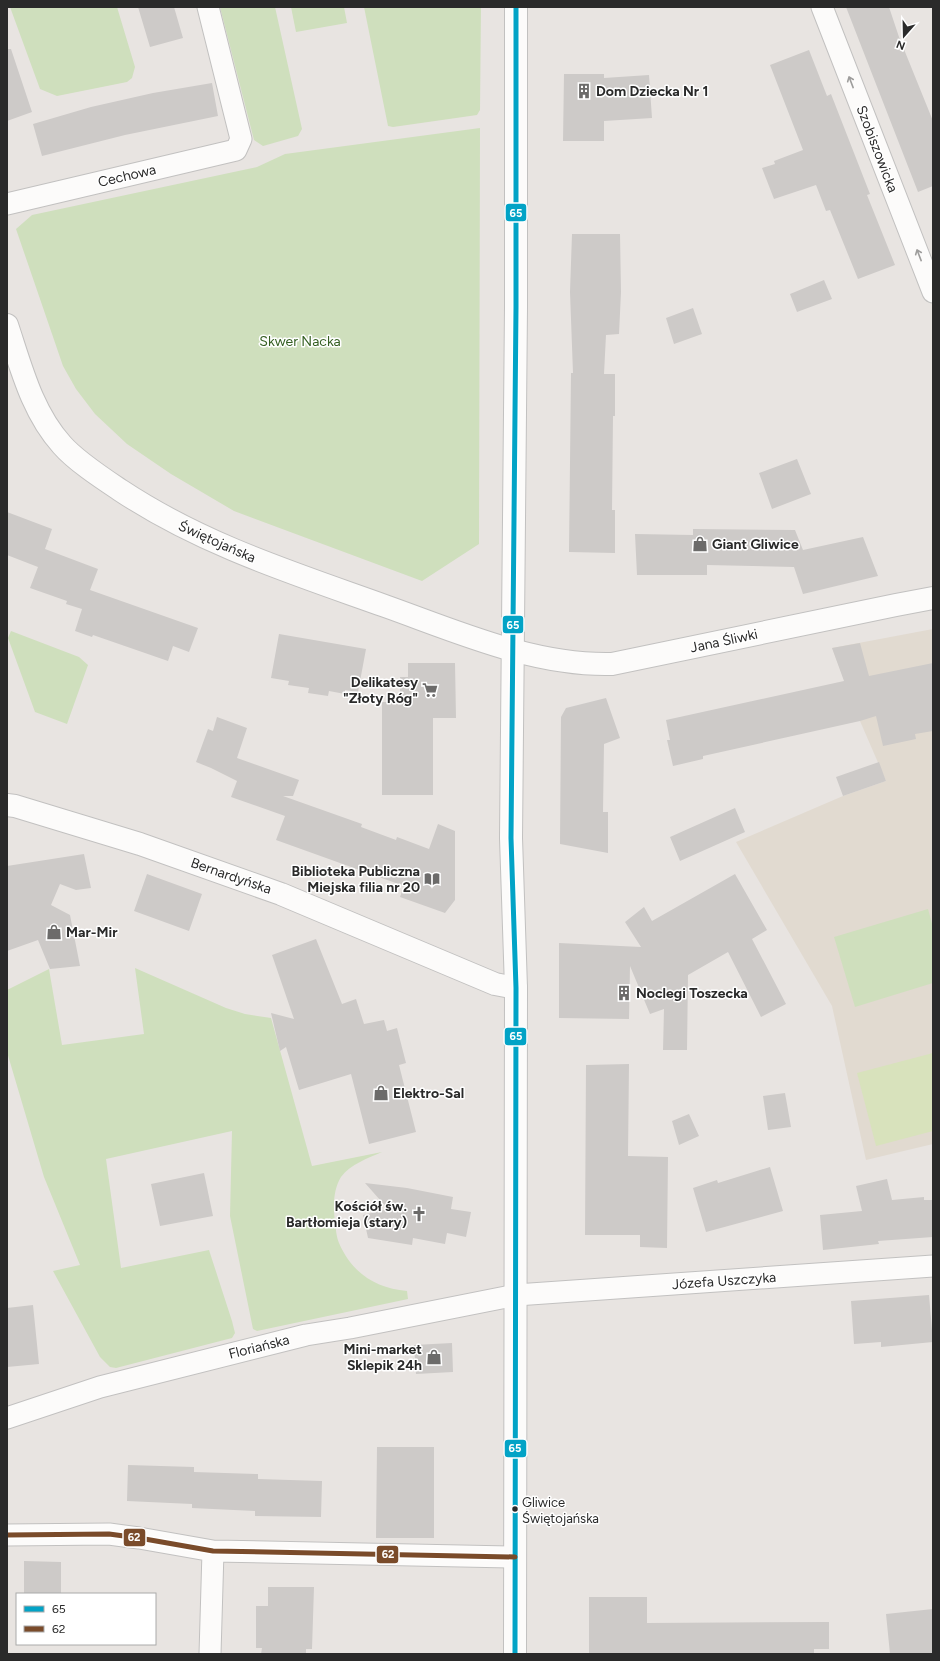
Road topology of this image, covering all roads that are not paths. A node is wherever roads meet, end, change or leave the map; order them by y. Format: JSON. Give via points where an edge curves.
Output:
{"nodes":[{"id":1,"x":208,"y":7,"type":"edge"},
{"id":2,"x":516,"y":7,"type":"edge"},
{"id":3,"x":822,"y":7,"type":"edge"},
{"id":4,"x":7,"y":204,"type":"edge"},
{"id":5,"x":933,"y":292,"type":"edge"},
{"id":6,"x":7,"y":326,"type":"edge"},
{"id":7,"x":933,"y":598,"type":"edge"},
{"id":8,"x":514,"y":651,"type":"junction"},
{"id":9,"x":7,"y":805,"type":"edge"},
{"id":10,"x":516,"y":988,"type":"junction"},
{"id":11,"x":933,"y":1266,"type":"edge"},
{"id":12,"x":516,"y":1295,"type":"junction"},
{"id":13,"x":7,"y":1418,"type":"edge"},
{"id":14,"x":7,"y":1535,"type":"edge"},
{"id":15,"x":213,"y":1552,"type":"junction"},
{"id":16,"x":515,"y":1556,"type":"junction"},
{"id":17,"x":210,"y":1654,"type":"edge"},
{"id":18,"x":515,"y":1654,"type":"edge"}],
"edges":[{"from":1,"to":4,"type":"street","name":"Cechowa","via":[[241,139],[236,150]]},
{"from":2,"to":8,"type":"main road"},
{"from":5,"to":3,"type":"street","name":"Szobiszowicka","one_way":true},
{"from":6,"to":8,"type":"main road","name":"Świętojańska","via":[[37,411],[62,446],[99,476],[148,509],[251,558]]},
{"from":7,"to":8,"type":"main road","name":"Jana Śliwki","via":[[612,664],[586,664]]},
{"from":8,"to":10,"type":"main road","via":[[511,838]]},
{"from":9,"to":10,"type":"main road","name":"Bernardyńska","via":[[140,844],[281,894],[496,984]]},
{"from":10,"to":12,"type":"main road"},
{"from":11,"to":12,"type":"street","name":"Józefa Uszczyka"},
{"from":12,"to":13,"type":"street","name":"Floriańska","via":[[292,1338],[100,1387]]},
{"from":12,"to":16,"type":"main road"},
{"from":14,"to":15,"type":"street","via":[[109,1534]]},
{"from":15,"to":16,"type":"street"},
{"from":15,"to":17,"type":"street"},
{"from":16,"to":18,"type":"main road"}]}
